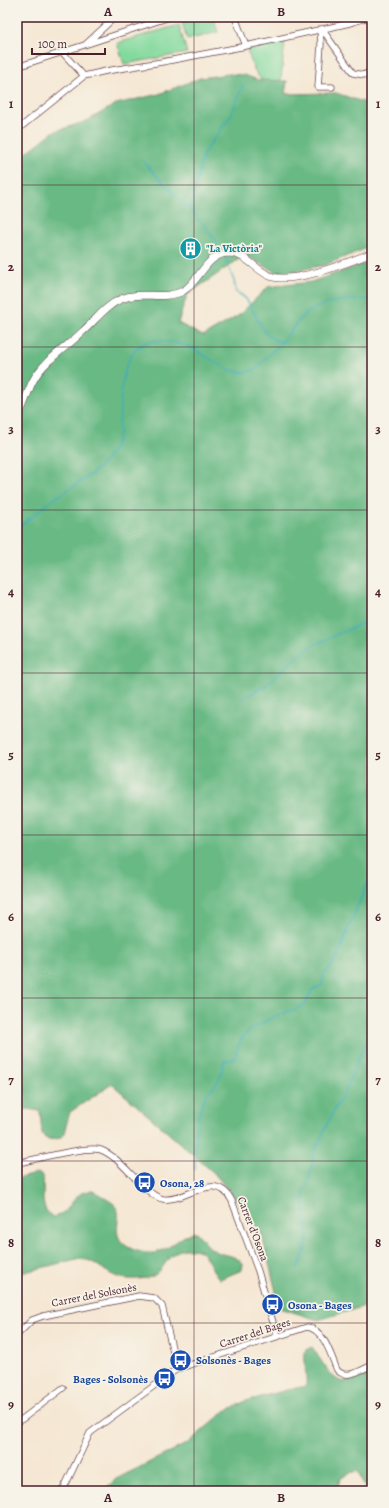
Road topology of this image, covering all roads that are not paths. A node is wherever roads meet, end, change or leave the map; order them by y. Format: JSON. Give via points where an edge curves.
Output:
{"nodes":[{"id":1,"x":115,"y":17,"type":"edge"},
{"id":2,"x":170,"y":17,"type":"edge"},
{"id":3,"x":235,"y":17,"type":"edge"},
{"id":4,"x":369,"y":17,"type":"edge"},
{"id":5,"x":321,"y":29,"type":"junction"},
{"id":6,"x":85,"y":45,"type":"junction"},
{"id":7,"x":246,"y":46,"type":"junction"},
{"id":8,"x":62,"y":52,"type":"junction"},
{"id":9,"x":17,"y":67,"type":"edge"},
{"id":10,"x":372,"y":70,"type":"edge"},
{"id":11,"x":84,"y":76,"type":"junction"},
{"id":12,"x":332,"y":87,"type":"dead end"},
{"id":13,"x":17,"y":130,"type":"edge"},
{"id":14,"x":372,"y":253,"type":"edge"},
{"id":15,"x":17,"y":417,"type":"edge"},
{"id":16,"x":17,"y":1163,"type":"edge"},
{"id":17,"x":17,"y":1335,"type":"edge"},
{"id":18,"x":277,"y":1336,"type":"junction"},
{"id":19,"x":372,"y":1366,"type":"edge"},
{"id":20,"x":177,"y":1368,"type":"junction"},
{"id":21,"x":64,"y":1388,"type":"dead end"},
{"id":22,"x":17,"y":1423,"type":"edge"},
{"id":23,"x":61,"y":1491,"type":"edge"}],
"edges":[{"from":1,"to":6,"type":"street"},
{"from":2,"to":6,"type":"street"},
{"from":3,"to":7,"type":"street"},
{"from":4,"to":5,"type":"street"},
{"from":5,"to":7,"type":"street"},
{"from":5,"to":10,"type":"street","via":[[353,73],[364,75]]},
{"from":5,"to":12,"type":"street","via":[[318,87]]},
{"from":6,"to":8,"type":"street"},
{"from":7,"to":11,"type":"street"},
{"from":8,"to":9,"type":"street"},
{"from":8,"to":11,"type":"street"},
{"from":11,"to":13,"type":"street"},
{"from":14,"to":15,"type":"main road","via":[[320,271],[282,278],[269,275],[239,255],[225,253],[209,262],[191,284],[179,292],[168,295],[140,294],[121,299],[102,312],[39,372]]},
{"from":16,"to":18,"type":"street","name":"Carrer d'Osona","via":[[95,1148],[111,1156],[147,1189],[162,1199],[206,1187],[216,1187],[224,1191],[232,1201],[258,1271]]},
{"from":17,"to":20,"type":"street","name":"Carrer del Solsonès","via":[[32,1320],[43,1316],[118,1299],[149,1296],[162,1306]]},
{"from":18,"to":19,"type":"street","name":"Carrer del Bages","via":[[304,1328],[316,1330],[323,1338],[337,1370],[342,1375]]},
{"from":18,"to":20,"type":"street","name":"Carrer del Bages"},
{"from":20,"to":23,"type":"street","name":"Carrer del Bages","via":[[90,1433]]},
{"from":21,"to":22,"type":"street"}]}
